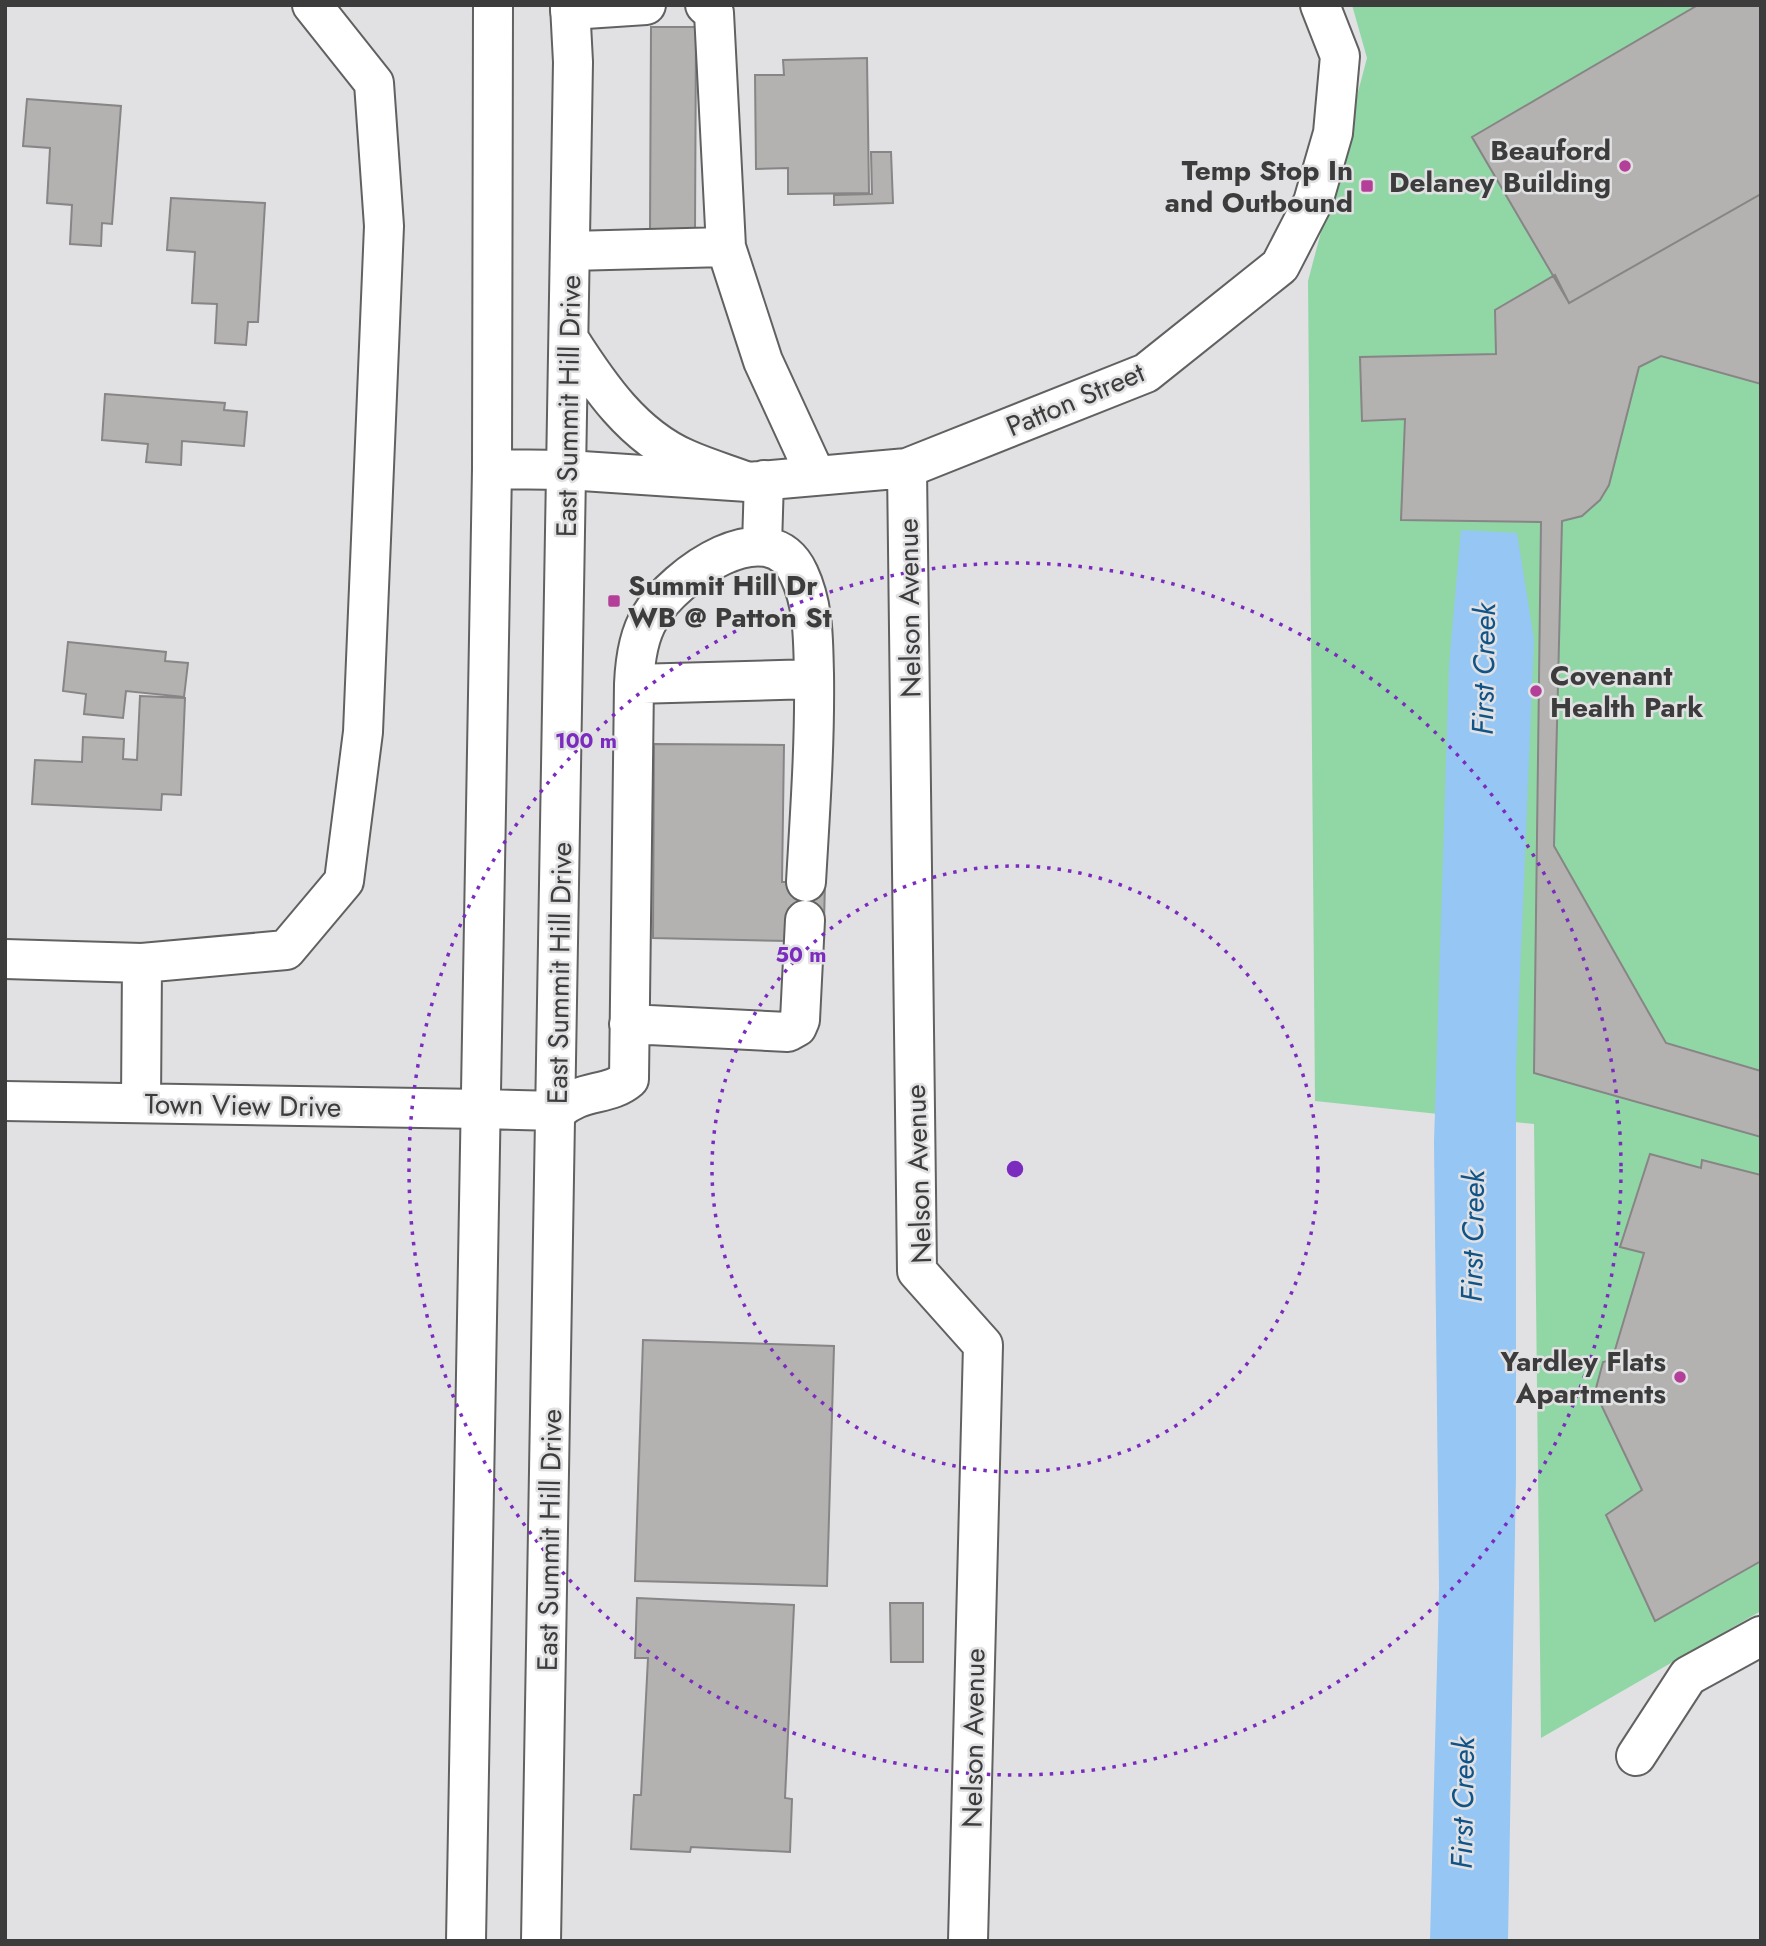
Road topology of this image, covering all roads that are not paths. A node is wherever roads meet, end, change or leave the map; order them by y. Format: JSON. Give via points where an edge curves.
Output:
{"nodes":[{"id":1,"x":312,"y":5,"type":"edge"},
{"id":2,"x":493,"y":5,"type":"edge"},
{"id":3,"x":646,"y":5,"type":"edge"},
{"id":4,"x":705,"y":5,"type":"edge"},
{"id":5,"x":1320,"y":5,"type":"edge"},
{"id":6,"x":570,"y":8,"type":"edge"},
{"id":7,"x":726,"y":247,"type":"junction"},
{"id":8,"x":570,"y":251,"type":"junction"},
{"id":9,"x":569,"y":339,"type":"junction"},
{"id":10,"x":907,"y":468,"type":"junction"},
{"id":11,"x":492,"y":469,"type":"junction"},
{"id":12,"x":567,"y":470,"type":"junction"},
{"id":13,"x":816,"y":476,"type":"junction"},
{"id":14,"x":756,"y":481,"type":"junction"},
{"id":15,"x":762,"y":545,"type":"junction"},
{"id":16,"x":814,"y":679,"type":"junction"},
{"id":17,"x":634,"y":684,"type":"junction"},
{"id":18,"x":806,"y":882,"type":"dead end"},
{"id":19,"x":805,"y":920,"type":"dead end"},
{"id":20,"x":5,"y":959,"type":"edge"},
{"id":21,"x":142,"y":963,"type":"junction"},
{"id":22,"x":630,"y":1011,"type":"junction"},
{"id":23,"x":5,"y":1101,"type":"edge"},
{"id":24,"x":141,"y":1103,"type":"junction"},
{"id":25,"x":481,"y":1109,"type":"junction"},
{"id":26,"x":557,"y":1111,"type":"junction"},
{"id":27,"x":1761,"y":1636,"type":"edge"},
{"id":28,"x":1636,"y":1756,"type":"dead end"},
{"id":29,"x":466,"y":1941,"type":"edge"},
{"id":30,"x":541,"y":1941,"type":"edge"},
{"id":31,"x":968,"y":1941,"type":"edge"}],
"edges":[{"from":1,"to":21,"type":"main road","via":[[374,83],[384,226],[363,732],[344,881],[286,950]]},
{"from":2,"to":11,"type":"main road"},
{"from":3,"to":6,"type":"main road"},
{"from":4,"to":7,"type":"main road","via":[[714,13]]},
{"from":5,"to":10,"type":"main road","name":"Patton Street","via":[[1340,56],[1333,133],[1313,202],[1280,266],[1146,373]]},
{"from":6,"to":8,"type":"main road","name":"East Summit Hill Drive"},
{"from":7,"to":8,"type":"main road"},
{"from":7,"to":13,"type":"main road","via":[[763,361]]},
{"from":8,"to":9,"type":"main road","name":"East Summit Hill Drive"},
{"from":9,"to":12,"type":"main road","name":"East Summit Hill Drive"},
{"from":9,"to":14,"type":"main road","via":[[595,380],[654,441],[685,459]]},
{"from":10,"to":13,"type":"main road","name":"Patton Street"},
{"from":10,"to":31,"type":"main road","name":"Nelson Avenue","via":[[916,1271],[983,1345]]},
{"from":11,"to":12,"type":"main road","name":"Patton Street"},
{"from":11,"to":25,"type":"main road"},
{"from":12,"to":14,"type":"main road","name":"Patton Street"},
{"from":12,"to":26,"type":"main road","name":"East Summit Hill Drive"},
{"from":13,"to":14,"type":"main road","name":"Patton Street"},
{"from":14,"to":15,"type":"main road"},
{"from":15,"to":16,"type":"main road","via":[[792,561],[804,587],[810,606]]},
{"from":15,"to":17,"type":"main road","via":[[721,556],[663,599],[641,638]]},
{"from":16,"to":17,"type":"main road"},
{"from":16,"to":18,"type":"main road","via":[[815,751]]},
{"from":17,"to":22,"type":"main road"},
{"from":19,"to":22,"type":"main road","via":[[801,1010],[797,1027],[788,1032]]},
{"from":20,"to":21,"type":"main road"},
{"from":21,"to":24,"type":"main road"},
{"from":22,"to":26,"type":"main road","via":[[629,1079],[581,1095]]},
{"from":23,"to":24,"type":"main road","name":"Town View Drive"},
{"from":24,"to":25,"type":"main road","name":"Town View Drive"},
{"from":25,"to":26,"type":"main road","name":"Town View Drive"},
{"from":25,"to":29,"type":"main road"},
{"from":26,"to":30,"type":"main road","name":"East Summit Hill Drive"},
{"from":27,"to":28,"type":"main road","via":[[1688,1676]]}]}
